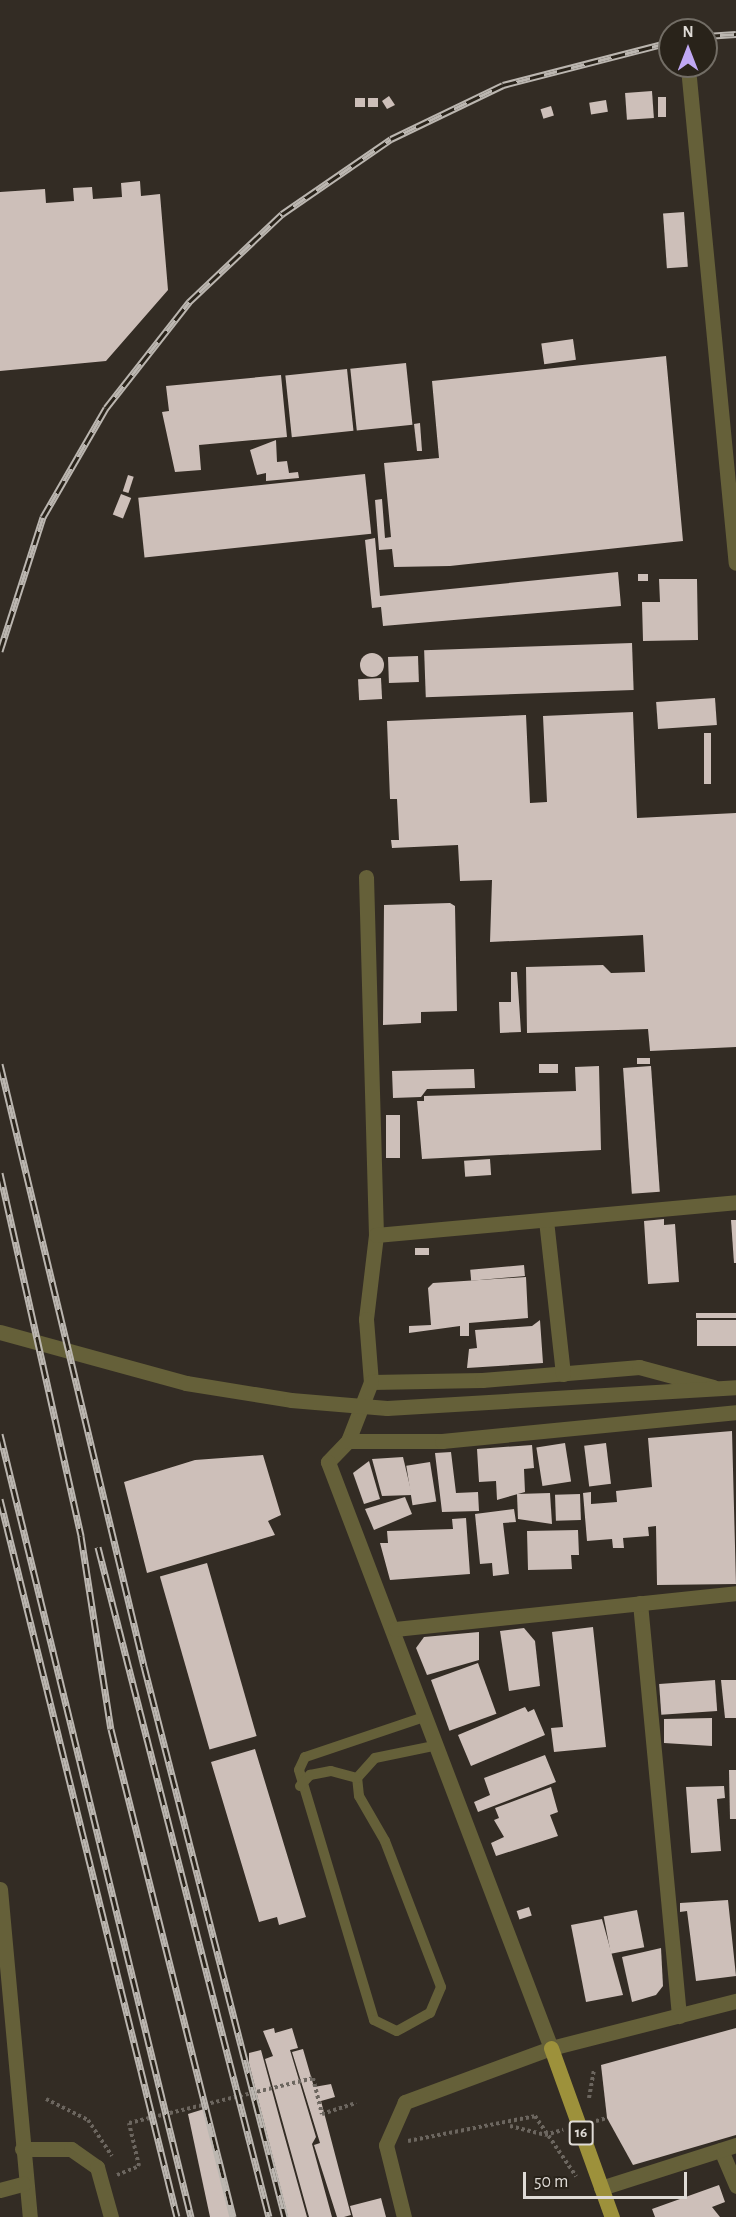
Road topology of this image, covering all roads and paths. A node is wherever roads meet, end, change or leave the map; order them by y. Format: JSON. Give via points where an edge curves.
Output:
{"nodes":[{"id":1,"x":689,"y":78,"type":"dead end"},
{"id":2,"x":736,"y":563,"type":"edge"},
{"id":3,"x":366,"y":877,"type":"dead end"},
{"id":4,"x":736,"y":1202,"type":"edge"},
{"id":5,"x":546,"y":1220,"type":"junction"},
{"id":6,"x":376,"y":1235,"type":"junction"},
{"id":7,"x":0,"y":1332,"type":"edge"},
{"id":8,"x":563,"y":1374,"type":"junction"},
{"id":9,"x":371,"y":1382,"type":"junction"},
{"id":10,"x":736,"y":1387,"type":"edge"},
{"id":11,"x":716,"y":1388,"type":"junction"},
{"id":12,"x":736,"y":1412,"type":"edge"},
{"id":13,"x":348,"y":1441,"type":"junction"},
{"id":14,"x":736,"y":1593,"type":"edge"},
{"id":15,"x":640,"y":1603,"type":"junction"},
{"id":16,"x":395,"y":1629,"type":"junction"},
{"id":17,"x":427,"y":1716,"type":"junction"},
{"id":18,"x":438,"y":1745,"type":"junction"},
{"id":19,"x":357,"y":1778,"type":"junction"},
{"id":20,"x":300,"y":1786,"type":"junction"},
{"id":21,"x":0,"y":1889,"type":"edge"},
{"id":22,"x":736,"y":2001,"type":"edge"},
{"id":23,"x":679,"y":2016,"type":"junction"},
{"id":24,"x":551,"y":2048,"type":"junction"},
{"id":25,"x":356,"y":2103,"type":"dead end"},
{"id":26,"x":607,"y":2118,"type":"dead end"},
{"id":27,"x":586,"y":2123,"type":"dead end"},
{"id":28,"x":503,"y":2126,"type":"junction"},
{"id":29,"x":576,"y":2126,"type":"dead end"},
{"id":30,"x":386,"y":2145,"type":"junction"},
{"id":31,"x":729,"y":2147,"type":"edge"},
{"id":32,"x":22,"y":2149,"type":"junction"},
{"id":33,"x":108,"y":2178,"type":"dead end"},
{"id":34,"x":23,"y":2184,"type":"junction"},
{"id":35,"x":578,"y":2184,"type":"dead end"},
{"id":36,"x":736,"y":2186,"type":"edge"},
{"id":37,"x":601,"y":2188,"type":"junction"},
{"id":38,"x":0,"y":2190,"type":"edge"},
{"id":39,"x":30,"y":2217,"type":"edge"},
{"id":40,"x":111,"y":2217,"type":"edge"},
{"id":41,"x":404,"y":2217,"type":"edge"},
{"id":42,"x":612,"y":2217,"type":"edge"}],
"edges":[{"from":1,"to":2,"type":"street"},
{"from":3,"to":6,"type":"street"},
{"from":4,"to":5,"type":"street"},
{"from":5,"to":6,"type":"street"},
{"from":5,"to":8,"type":"street"},
{"from":6,"to":9,"type":"street","via":[[366,1319]]},
{"from":7,"to":11,"type":"street","via":[[186,1383],[291,1400],[450,1406]]},
{"from":8,"to":9,"type":"street"},
{"from":8,"to":11,"type":"street","via":[[639,1367]]},
{"from":9,"to":13,"type":"street"},
{"from":10,"to":11,"type":"street"},
{"from":12,"to":13,"type":"street","via":[[442,1441]]},
{"from":13,"to":16,"type":"street","via":[[328,1462]]},
{"from":14,"to":15,"type":"street"},
{"from":15,"to":16,"type":"street"},
{"from":15,"to":23,"type":"street"},
{"from":16,"to":17,"type":"street"},
{"from":17,"to":18,"type":"street"},
{"from":17,"to":20,"type":"lane","via":[[305,1757]]},
{"from":18,"to":19,"type":"lane","via":[[375,1758]]},
{"from":18,"to":24,"type":"street"},
{"from":19,"to":20,"type":"lane","via":[[331,1772],[310,1775]]},
{"from":19,"to":20,"type":"lane","via":[[359,1796],[385,1841],[441,1987],[429,2013],[397,2031],[374,2020]]},
{"from":21,"to":32,"type":"street"},
{"from":22,"to":23,"type":"street"},
{"from":23,"to":24,"type":"street"},
{"from":24,"to":30,"type":"street","via":[[405,2102]]},
{"from":24,"to":37,"type":"main road","number":"16"},
{"from":25,"to":33,"type":"path","via":[[322,2114],[313,2078],[129,2123],[139,2166]]},
{"from":26,"to":27,"type":"path"},
{"from":28,"to":29,"type":"path","via":[[522,2126],[545,2135]]},
{"from":28,"to":30,"type":"path"},
{"from":28,"to":35,"type":"path","via":[[536,2116]]},
{"from":30,"to":41,"type":"street"},
{"from":31,"to":36,"type":"street"},
{"from":31,"to":37,"type":"street"},
{"from":32,"to":34,"type":"street"},
{"from":32,"to":40,"type":"street","via":[[71,2150],[97,2167]]},
{"from":34,"to":38,"type":"street"},
{"from":34,"to":39,"type":"street"},
{"from":37,"to":42,"type":"main road","number":"16"}]}
